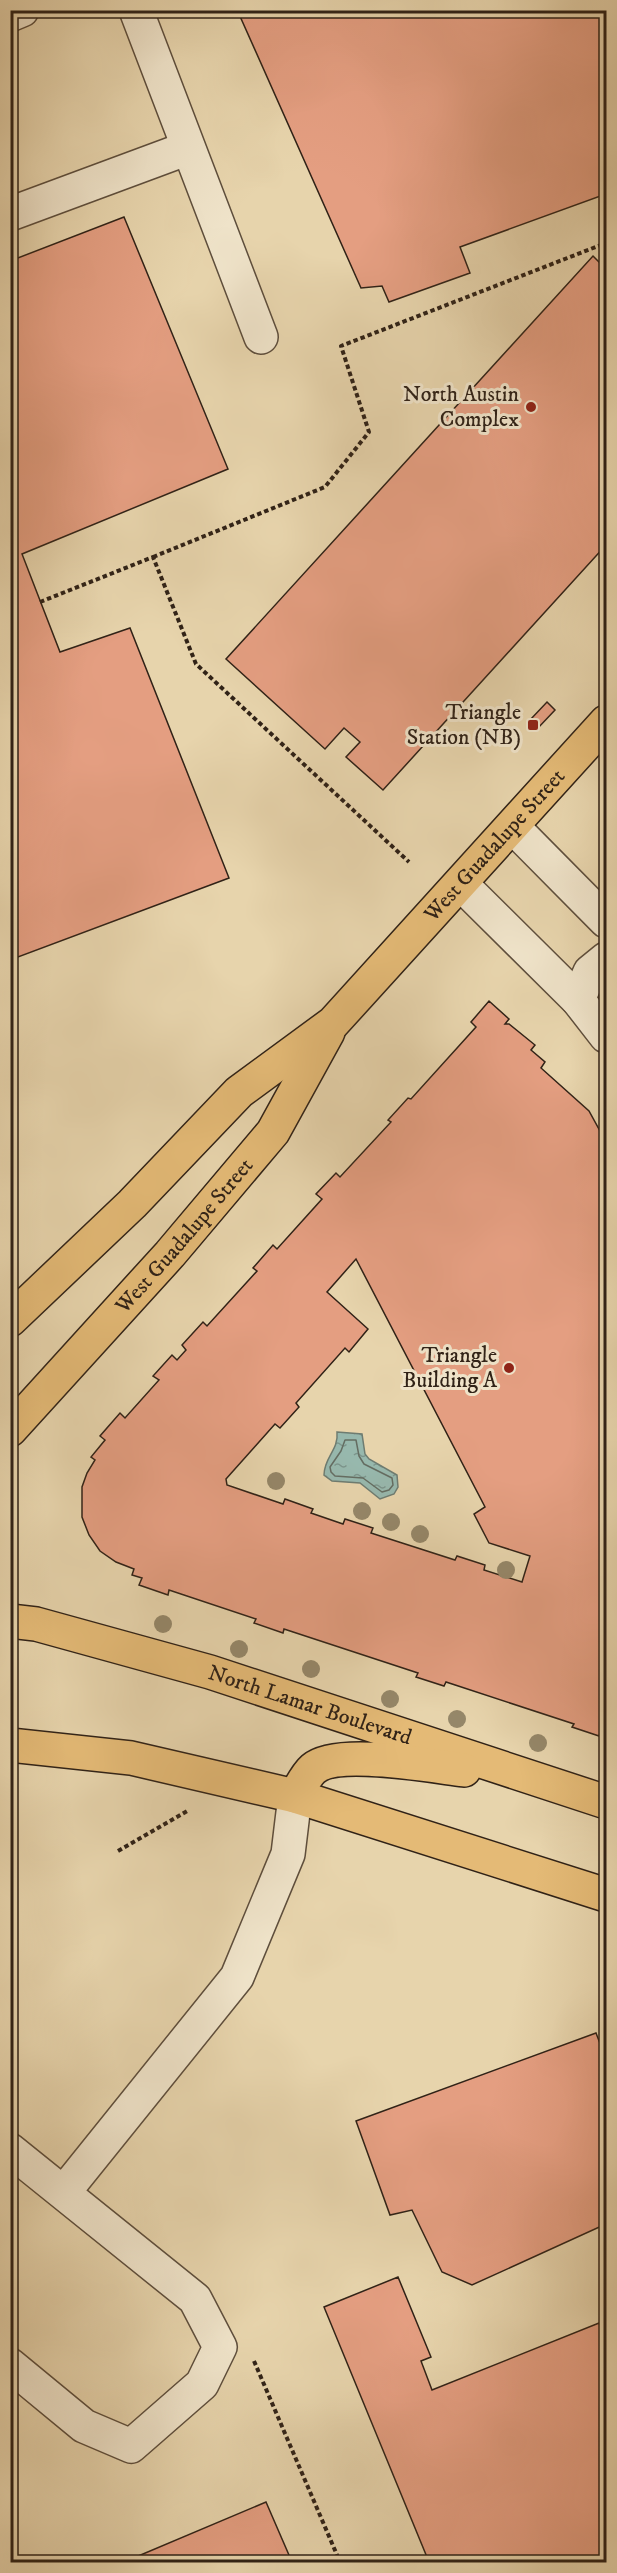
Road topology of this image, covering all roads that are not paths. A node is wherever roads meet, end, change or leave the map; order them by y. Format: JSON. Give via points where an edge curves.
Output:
{"nodes":[{"id":1,"x":22,"y":10,"type":"edge"},
{"id":2,"x":136,"y":10,"type":"edge"},
{"id":3,"x":10,"y":15,"type":"edge"},
{"id":4,"x":188,"y":148,"type":"junction"},
{"id":5,"x":10,"y":214,"type":"edge"},
{"id":6,"x":261,"y":337,"type":"dead end"},
{"id":7,"x":606,"y":722,"type":"edge"},
{"id":8,"x":513,"y":827,"type":"junction"},
{"id":9,"x":461,"y":884,"type":"junction"},
{"id":10,"x":606,"y":921,"type":"edge"},
{"id":11,"x":606,"y":958,"type":"edge"},
{"id":12,"x":578,"y":1000,"type":"junction"},
{"id":13,"x":333,"y":1023,"type":"junction"},
{"id":14,"x":606,"y":1036,"type":"edge"},
{"id":15,"x":10,"y":1320,"type":"edge"},
{"id":16,"x":10,"y":1430,"type":"edge"},
{"id":17,"x":10,"y":1596,"type":"edge"},
{"id":18,"x":23,"y":1623,"type":"edge"},
{"id":19,"x":10,"y":1745,"type":"edge"},
{"id":20,"x":540,"y":1780,"type":"junction"},
{"id":21,"x":295,"y":1796,"type":"junction"},
{"id":22,"x":606,"y":1802,"type":"edge"},
{"id":23,"x":606,"y":1895,"type":"edge"},
{"id":24,"x":10,"y":2150,"type":"edge"},
{"id":25,"x":64,"y":2192,"type":"junction"},
{"id":26,"x":10,"y":2365,"type":"edge"}],
"edges":[{"from":1,"to":3,"type":"street"},
{"from":2,"to":4,"type":"street"},
{"from":4,"to":5,"type":"street"},
{"from":4,"to":6,"type":"street"},
{"from":7,"to":8,"type":"main road","name":"West Guadalupe Street"},
{"from":8,"to":9,"type":"main road","name":"West Guadalupe Street"},
{"from":8,"to":10,"type":"street"},
{"from":9,"to":12,"type":"street"},
{"from":9,"to":13,"type":"main road","name":"West Guadalupe Street"},
{"from":11,"to":12,"type":"street","via":[[590,972]]},
{"from":12,"to":14,"type":"street"},
{"from":13,"to":15,"type":"main road","name":"West Guadalupe Street","via":[[239,1092],[132,1204]]},
{"from":13,"to":16,"type":"main road","name":"West Guadalupe Street","via":[[273,1132],[170,1254]]},
{"from":17,"to":18,"type":"main road"},
{"from":18,"to":20,"type":"main road","name":"North Lamar Boulevard","via":[[210,1672]]},
{"from":19,"to":21,"type":"main road","via":[[131,1758]]},
{"from":20,"to":21,"type":"main road","via":[[381,1760],[335,1759],[313,1768]]},
{"from":20,"to":22,"type":"main road","name":"North Lamar Boulevard"},
{"from":21,"to":23,"type":"main road"},
{"from":21,"to":25,"type":"street","via":[[288,1854],[237,1977]]},
{"from":24,"to":25,"type":"street"},
{"from":25,"to":26,"type":"street","via":[[195,2299],[220,2347],[202,2384],[131,2446],[84,2426]]}]}
